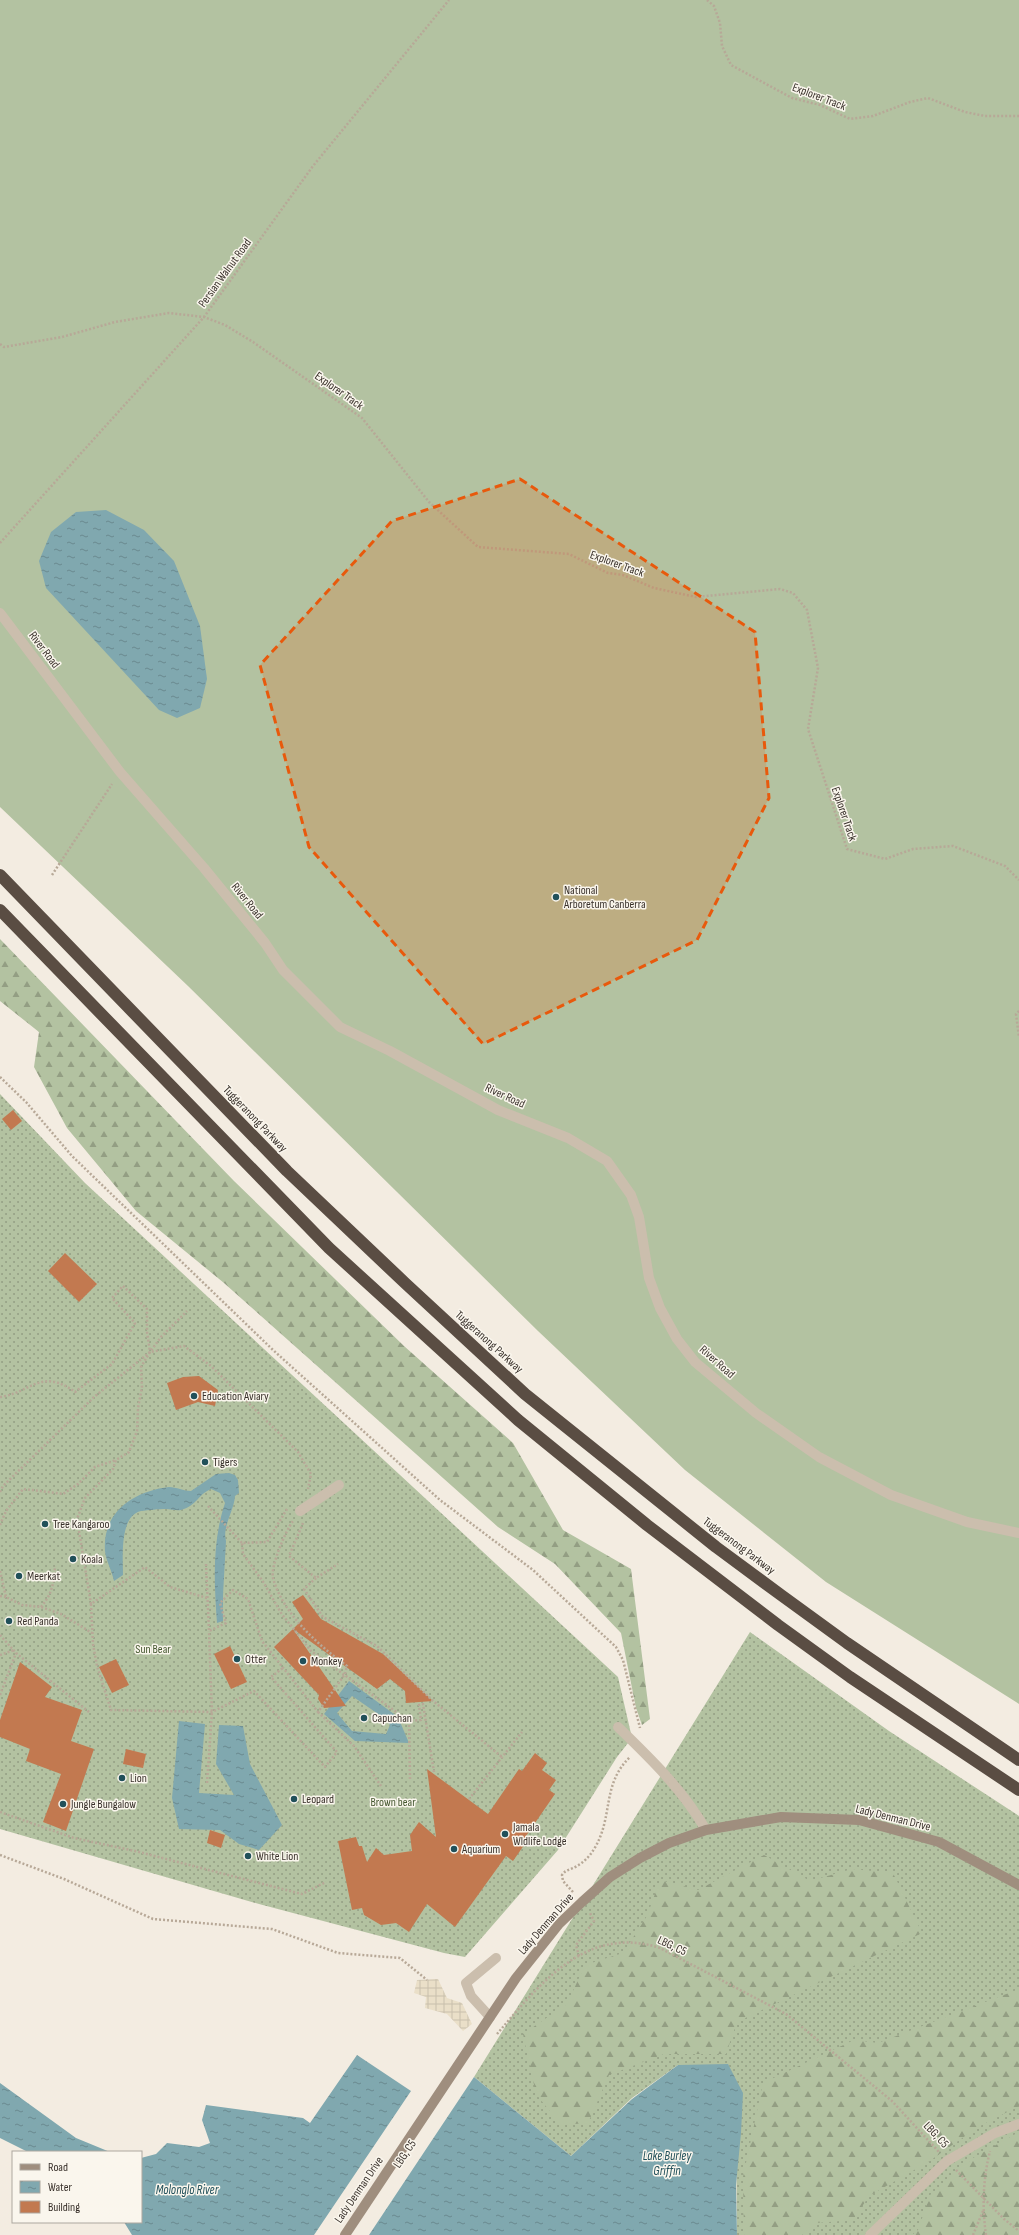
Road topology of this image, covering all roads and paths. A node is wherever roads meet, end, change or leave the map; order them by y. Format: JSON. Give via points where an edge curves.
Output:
{"nodes":[{"id":1,"x":449,"y":0,"type":"edge"},
{"id":2,"x":707,"y":0,"type":"edge"},
{"id":3,"x":1019,"y":116,"type":"edge"},
{"id":4,"x":204,"y":317,"type":"junction"},
{"id":5,"x":0,"y":344,"type":"edge"},
{"id":6,"x":0,"y":543,"type":"edge"},
{"id":7,"x":0,"y":614,"type":"edge"},
{"id":8,"x":120,"y":772,"type":"junction"},
{"id":9,"x":0,"y":875,"type":"edge"},
{"id":10,"x":52,"y":875,"type":"dead end"},
{"id":11,"x":1019,"y":880,"type":"edge"},
{"id":12,"x":0,"y":910,"type":"edge"},
{"id":13,"x":1019,"y":1011,"type":"edge"},
{"id":14,"x":1019,"y":1037,"type":"edge"},
{"id":15,"x":0,"y":1077,"type":"edge"},
{"id":16,"x":187,"y":1311,"type":"dead end"},
{"id":17,"x":150,"y":1352,"type":"junction"},
{"id":18,"x":0,"y":1397,"type":"edge"},
{"id":19,"x":116,"y":1460,"type":"junction"},
{"id":20,"x":338,"y":1485,"type":"dead end"},
{"id":21,"x":0,"y":1492,"type":"edge"},
{"id":22,"x":304,"y":1493,"type":"dead end"},
{"id":23,"x":208,"y":1506,"type":"dead end"},
{"id":24,"x":289,"y":1507,"type":"dead end"},
{"id":25,"x":300,"y":1511,"type":"junction"},
{"id":26,"x":0,"y":1526,"type":"edge"},
{"id":27,"x":1019,"y":1533,"type":"edge"},
{"id":28,"x":242,"y":1543,"type":"junction"},
{"id":29,"x":206,"y":1564,"type":"dead end"},
{"id":30,"x":338,"y":1564,"type":"dead end"},
{"id":31,"x":55,"y":1566,"type":"dead end"},
{"id":32,"x":0,"y":1572,"type":"edge"},
{"id":33,"x":316,"y":1578,"type":"junction"},
{"id":34,"x":0,"y":1596,"type":"edge"},
{"id":35,"x":6,"y":1597,"type":"junction"},
{"id":36,"x":207,"y":1598,"type":"junction"},
{"id":37,"x":91,"y":1604,"type":"junction"},
{"id":38,"x":41,"y":1607,"type":"junction"},
{"id":39,"x":209,"y":1631,"type":"junction"},
{"id":40,"x":92,"y":1634,"type":"junction"},
{"id":41,"x":0,"y":1635,"type":"edge"},
{"id":42,"x":14,"y":1650,"type":"junction"},
{"id":43,"x":16,"y":1653,"type":"junction"},
{"id":44,"x":0,"y":1655,"type":"edge"},
{"id":45,"x":283,"y":1668,"type":"junction"},
{"id":46,"x":345,"y":1674,"type":"junction"},
{"id":47,"x":0,"y":1695,"type":"edge"},
{"id":48,"x":89,"y":1712,"type":"dead end"},
{"id":49,"x":212,"y":1712,"type":"junction"},
{"id":50,"x":318,"y":1712,"type":"junction"},
{"id":51,"x":409,"y":1720,"type":"junction"},
{"id":52,"x":618,"y":1727,"type":"dead end"},
{"id":53,"x":522,"y":1732,"type":"dead end"},
{"id":54,"x":643,"y":1752,"type":"junction"},
{"id":55,"x":502,"y":1757,"type":"junction"},
{"id":56,"x":1019,"y":1760,"type":"edge"},
{"id":57,"x":434,"y":1772,"type":"dead end"},
{"id":58,"x":410,"y":1779,"type":"dead end"},
{"id":59,"x":207,"y":1783,"type":"dead end"},
{"id":60,"x":381,"y":1786,"type":"dead end"},
{"id":61,"x":1019,"y":1790,"type":"edge"},
{"id":62,"x":468,"y":1799,"type":"dead end"},
{"id":63,"x":0,"y":1812,"type":"edge"},
{"id":64,"x":706,"y":1830,"type":"junction"},
{"id":65,"x":0,"y":1855,"type":"edge"},
{"id":66,"x":326,"y":1882,"type":"dead end"},
{"id":67,"x":1019,"y":1885,"type":"edge"},
{"id":68,"x":582,"y":1902,"type":"junction"},
{"id":69,"x":579,"y":1956,"type":"junction"},
{"id":70,"x":496,"y":1958,"type":"dead end"},
{"id":71,"x":427,"y":1980,"type":"dead end"},
{"id":72,"x":490,"y":2017,"type":"junction"},
{"id":73,"x":495,"y":2036,"type":"dead end"},
{"id":74,"x":1019,"y":2124,"type":"edge"},
{"id":75,"x":995,"y":2133,"type":"junction"},
{"id":76,"x":947,"y":2161,"type":"junction"},
{"id":77,"x":984,"y":2198,"type":"junction"},
{"id":78,"x":983,"y":2210,"type":"junction"},
{"id":79,"x":1019,"y":2231,"type":"edge"},
{"id":80,"x":345,"y":2235,"type":"edge"},
{"id":81,"x":870,"y":2235,"type":"edge"},
{"id":82,"x":973,"y":2235,"type":"edge"},
{"id":83,"x":986,"y":2235,"type":"edge"}],
"edges":[{"from":1,"to":4,"type":"path","name":"Persian Walnut Road","via":[[313,166]]},
{"from":2,"to":3,"type":"path","name":"Explorer Track","via":[[714,6],[720,23],[722,46],[731,65],[792,98],[820,105],[850,119],[873,116],[928,98],[965,112],[985,116]]},
{"from":4,"to":5,"type":"path","name":"Explorer Track","via":[[169,313],[115,322],[55,338],[4,347]]},
{"from":4,"to":6,"type":"path","name":"Persian Walnut Road"},
{"from":4,"to":11,"type":"path","name":"Explorer Track","via":[[236,332],[362,418],[429,502],[478,547],[568,554],[608,573],[623,575],[654,588],[696,597],[780,589],[793,593],[807,610],[818,668],[808,729],[847,849],[886,859],[914,849],[953,846],[1005,866]]},
{"from":7,"to":8,"type":"lane","name":"River Road"},
{"from":8,"to":10,"type":"path"},
{"from":8,"to":27,"type":"lane","name":"River Road","via":[[204,868],[265,943],[283,970],[340,1027],[390,1051],[498,1110],[568,1138],[607,1161],[632,1195],[639,1217],[649,1278],[660,1308],[677,1339],[695,1362],[756,1413],[819,1457],[891,1495],[967,1522]]},
{"from":9,"to":56,"type":"highway","name":"Tuggeranong Parkway","via":[[287,1171],[525,1394],[716,1547],[847,1643]]},
{"from":12,"to":61,"type":"highway","via":[[329,1248],[518,1420],[647,1526],[790,1633],[850,1677]]},
{"from":13,"to":14,"type":"path","via":[[1016,1014]]},
{"from":15,"to":54,"type":"path","via":[[26,1102],[72,1156],[273,1350],[440,1500],[533,1570],[616,1647],[623,1660]]},
{"from":16,"to":17,"type":"path"},
{"from":17,"to":18,"type":"path","via":[[147,1332],[148,1309],[123,1286],[112,1298],[135,1323],[112,1364],[75,1392],[65,1384],[41,1380],[9,1396]]},
{"from":17,"to":19,"type":"path","via":[[141,1367],[142,1387],[137,1431],[129,1452]]},
{"from":17,"to":21,"type":"path","via":[[94,1397],[35,1453]]},
{"from":17,"to":22,"type":"path","via":[[184,1346],[210,1366],[298,1452],[311,1474],[309,1488]]},
{"from":19,"to":26,"type":"path","via":[[95,1467],[78,1484],[63,1494],[24,1489],[6,1511]]},
{"from":19,"to":37,"type":"path","via":[[113,1469],[85,1498],[77,1519]]},
{"from":20,"to":25,"type":"lane"},
{"from":23,"to":28,"type":"path"},
{"from":24,"to":28,"type":"path","via":[[283,1512],[267,1542]]},
{"from":25,"to":33,"type":"path","via":[[306,1518],[289,1556]]},
{"from":25,"to":46,"type":"path","via":[[290,1524],[279,1548],[273,1577],[290,1612],[319,1646],[347,1666]]},
{"from":28,"to":46,"type":"path","via":[[242,1554],[264,1583],[281,1613],[311,1651]]},
{"from":29,"to":36,"type":"path"},
{"from":30,"to":33,"type":"path"},
{"from":31,"to":38,"type":"path","via":[[53,1585]]},
{"from":32,"to":35,"type":"path"},
{"from":33,"to":55,"type":"path","via":[[304,1589],[323,1617],[377,1646],[432,1700]]},
{"from":34,"to":35,"type":"path"},
{"from":35,"to":38,"type":"path","via":[[22,1605]]},
{"from":36,"to":37,"type":"path","via":[[170,1587],[145,1567],[115,1590]]},
{"from":36,"to":39,"type":"path"},
{"from":37,"to":40,"type":"path"},
{"from":38,"to":40,"type":"path","via":[[61,1614]]},
{"from":39,"to":45,"type":"path","via":[[226,1623],[220,1603],[233,1590],[248,1599],[262,1641]]},
{"from":39,"to":49,"type":"path"},
{"from":40,"to":49,"type":"path","via":[[97,1666],[111,1710]]},
{"from":41,"to":42,"type":"path"},
{"from":42,"to":43,"type":"path"},
{"from":42,"to":44,"type":"path"},
{"from":43,"to":47,"type":"path"},
{"from":43,"to":48,"type":"path"},
{"from":45,"to":49,"type":"path","via":[[271,1677],[337,1752],[325,1767],[254,1690]]},
{"from":45,"to":50,"type":"path"},
{"from":46,"to":50,"type":"path"},
{"from":46,"to":51,"type":"path"},
{"from":49,"to":59,"type":"path"},
{"from":50,"to":60,"type":"path","via":[[354,1746]]},
{"from":51,"to":57,"type":"path","via":[[421,1720],[419,1705],[423,1704]]},
{"from":51,"to":58,"type":"path"},
{"from":52,"to":54,"type":"lane"},
{"from":53,"to":55,"type":"path"},
{"from":54,"to":64,"type":"lane","via":[[694,1809]]},
{"from":54,"to":68,"type":"path","via":[[622,1765],[612,1784],[608,1815],[594,1850],[576,1867],[564,1871],[562,1875],[566,1885]]},
{"from":55,"to":62,"type":"path"},
{"from":63,"to":66,"type":"path","via":[[74,1838],[302,1894]]},
{"from":64,"to":67,"type":"street","name":"Lady Denman Drive","via":[[781,1817],[859,1820],[939,1842]]},
{"from":64,"to":68,"type":"street","name":"Lady Denman Drive","via":[[669,1843],[640,1858],[610,1877]]},
{"from":65,"to":71,"type":"path","via":[[64,1879],[153,1919],[272,1929],[338,1953],[400,1958]]},
{"from":68,"to":69,"type":"path","via":[[594,1920],[577,1941],[576,1950]]},
{"from":68,"to":72,"type":"street","name":"Lady Denman Drive","via":[[559,1924],[521,1971]]},
{"from":69,"to":73,"type":"path","name":"LBG, C5","via":[[540,1984]]},
{"from":69,"to":76,"type":"path","name":"LBG, C5","via":[[587,1950],[605,1944],[624,1942],[660,1948],[786,2014],[892,2100]]},
{"from":70,"to":72,"type":"lane","via":[[466,1983],[471,1996]]},
{"from":72,"to":80,"type":"street","name":"Lady Denman Drive"},
{"from":74,"to":75,"type":"lane"},
{"from":75,"to":76,"type":"lane"},
{"from":75,"to":77,"type":"path","via":[[986,2166]]},
{"from":76,"to":77,"type":"path","name":"LBG, C5"},
{"from":76,"to":81,"type":"lane"},
{"from":77,"to":78,"type":"path"},
{"from":77,"to":79,"type":"path","name":"LBG, C5"},
{"from":78,"to":82,"type":"path"},
{"from":78,"to":83,"type":"path"}]}
